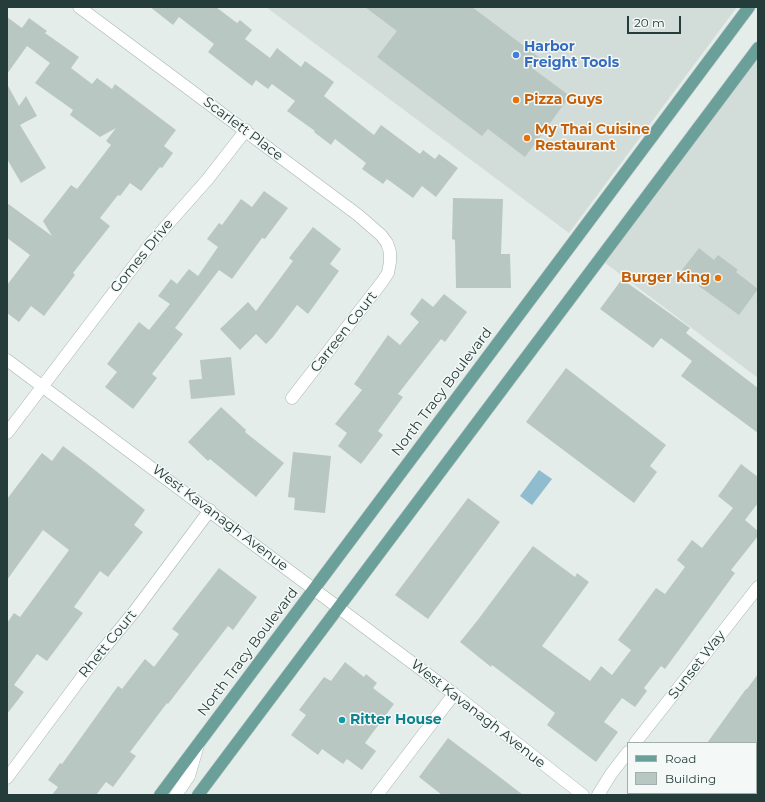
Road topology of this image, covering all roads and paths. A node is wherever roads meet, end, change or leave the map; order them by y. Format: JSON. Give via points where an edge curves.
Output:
{"nodes":[{"id":1,"x":80,"y":7,"type":"edge"},
{"id":2,"x":749,"y":7,"type":"edge"},
{"id":3,"x":758,"y":48,"type":"edge"},
{"id":4,"x":246,"y":130,"type":"junction"},
{"id":5,"x":390,"y":262,"type":"joint"},
{"id":6,"x":7,"y":360,"type":"edge"},
{"id":7,"x":43,"y":385,"type":"junction"},
{"id":8,"x":292,"y":398,"type":"dead end"},
{"id":9,"x":7,"y":433,"type":"edge"},
{"id":10,"x":210,"y":510,"type":"junction"},
{"id":11,"x":758,"y":587,"type":"edge"},
{"id":12,"x":314,"y":588,"type":"junction"},
{"id":13,"x":339,"y":607,"type":"junction"},
{"id":14,"x":454,"y":694,"type":"junction"},
{"id":15,"x":199,"y":742,"type":"junction"},
{"id":16,"x":636,"y":742,"type":"edge"},
{"id":17,"x":627,"y":753,"type":"edge"},
{"id":18,"x":7,"y":778,"type":"edge"},
{"id":19,"x":160,"y":795,"type":"edge"},
{"id":20,"x":176,"y":795,"type":"edge"},
{"id":21,"x":198,"y":795,"type":"edge"},
{"id":22,"x":377,"y":795,"type":"edge"},
{"id":23,"x":583,"y":795,"type":"edge"},
{"id":24,"x":598,"y":795,"type":"edge"}],
"edges":[{"from":1,"to":4,"type":"street","name":"Scarlett Place"},
{"from":2,"to":12,"type":"main road","name":"North Tracy Boulevard"},
{"from":3,"to":13,"type":"main road"},
{"from":4,"to":5,"type":"street","name":"Scarlett Place","via":[[374,228],[387,243]]},
{"from":4,"to":7,"type":"street","name":"Gomes Drive","via":[[207,180],[152,242]]},
{"from":5,"to":8,"type":"street","name":"Carreen Court","via":[[382,282]]},
{"from":6,"to":7,"type":"street","name":"West Kavanagh Avenue"},
{"from":7,"to":9,"type":"street","name":"Gomes Drive"},
{"from":7,"to":10,"type":"street","name":"West Kavanagh Avenue"},
{"from":10,"to":12,"type":"street","name":"West Kavanagh Avenue"},
{"from":10,"to":18,"type":"street","name":"Rhett Court"},
{"from":11,"to":16,"type":"street","name":"Sunset Way"},
{"from":12,"to":13,"type":"street","name":"West Kavanagh Avenue"},
{"from":12,"to":15,"type":"main road","name":"North Tracy Boulevard"},
{"from":13,"to":14,"type":"street","name":"West Kavanagh Avenue"},
{"from":13,"to":21,"type":"main road"},
{"from":14,"to":22,"type":"street"},
{"from":14,"to":23,"type":"street","name":"West Kavanagh Avenue"},
{"from":15,"to":19,"type":"main road","name":"North Tracy Boulevard"},
{"from":15,"to":20,"type":"street","via":[[189,776]]},
{"from":17,"to":24,"type":"street"}]}
